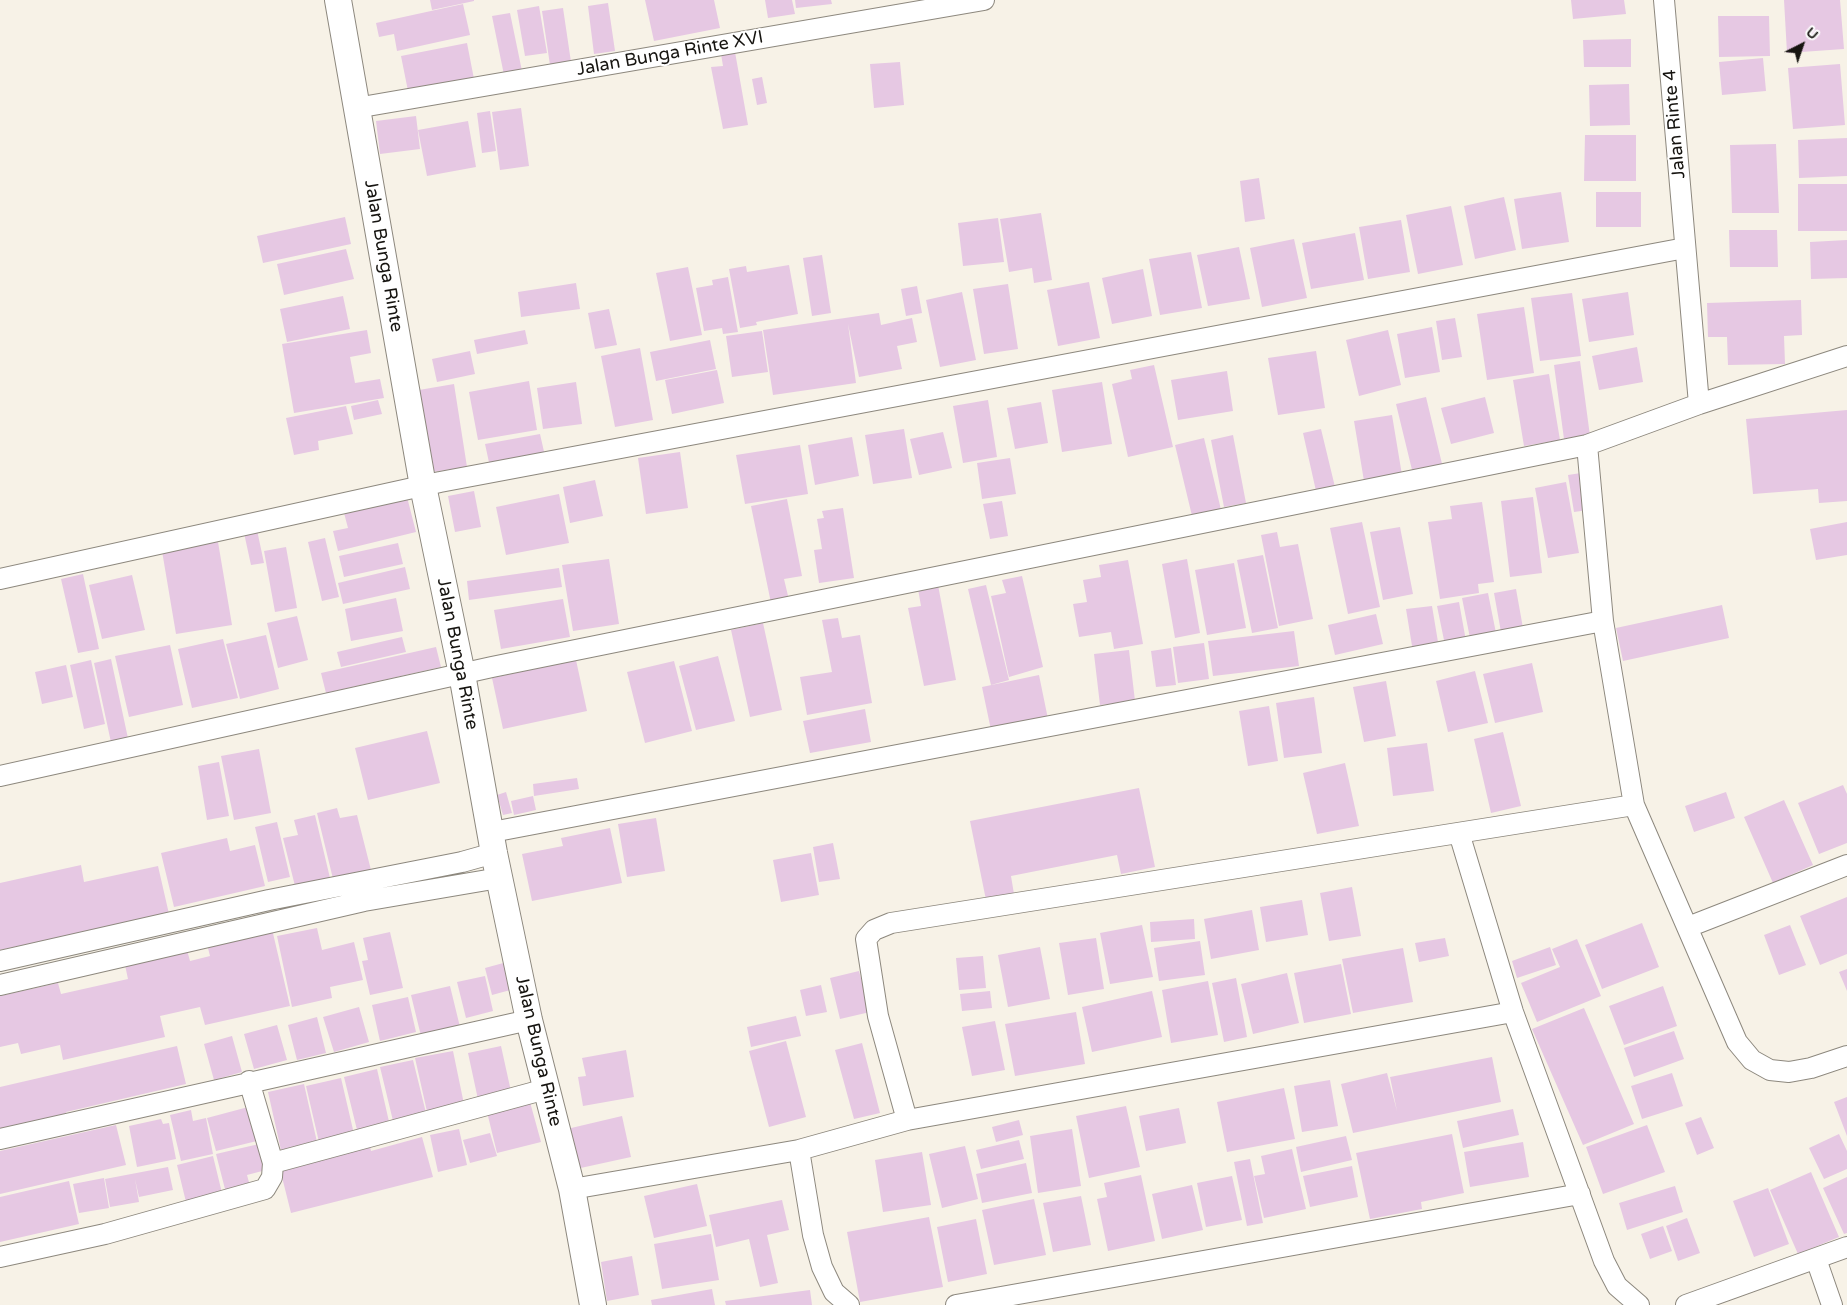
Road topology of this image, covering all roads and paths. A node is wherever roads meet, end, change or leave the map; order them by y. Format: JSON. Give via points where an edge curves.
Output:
{"nodes":[{"id":1,"x":338,"y":0,"type":"edge"},
{"id":2,"x":984,"y":0,"type":"edge"},
{"id":3,"x":1664,"y":0,"type":"edge"},
{"id":4,"x":356,"y":108,"type":"junction"},
{"id":5,"x":1685,"y":248,"type":"junction"},
{"id":6,"x":1847,"y":356,"type":"edge"},
{"id":7,"x":1699,"y":404,"type":"junction"},
{"id":8,"x":1587,"y":446,"type":"junction"},
{"id":9,"x":423,"y":486,"type":"junction"},
{"id":10,"x":0,"y":579,"type":"edge"},
{"id":11,"x":1603,"y":621,"type":"junction"},
{"id":12,"x":462,"y":674,"type":"junction"},
{"id":13,"x":0,"y":776,"type":"edge"},
{"id":14,"x":1634,"y":804,"type":"junction"},
{"id":15,"x":1459,"y":834,"type":"junction"},
{"id":16,"x":493,"y":843,"type":"junction"},
{"id":17,"x":1847,"y":865,"type":"edge"},
{"id":18,"x":499,"y":878,"type":"junction"},
{"id":19,"x":1688,"y":927,"type":"junction"},
{"id":20,"x":100,"y":939,"type":"junction"},
{"id":21,"x":104,"y":960,"type":"junction"},
{"id":22,"x":0,"y":961,"type":"edge"},
{"id":23,"x":0,"y":985,"type":"edge"},
{"id":24,"x":1513,"y":1012,"type":"junction"},
{"id":25,"x":529,"y":1020,"type":"junction"},
{"id":26,"x":1847,"y":1056,"type":"edge"},
{"id":27,"x":250,"y":1081,"type":"junction"},
{"id":28,"x":546,"y":1089,"type":"junction"},
{"id":29,"x":907,"y":1120,"type":"junction"},
{"id":30,"x":0,"y":1140,"type":"edge"},
{"id":31,"x":799,"y":1150,"type":"junction"},
{"id":32,"x":273,"y":1164,"type":"junction"},
{"id":33,"x":572,"y":1189,"type":"junction"},
{"id":34,"x":1580,"y":1194,"type":"junction"},
{"id":35,"x":1847,"y":1247,"type":"edge"},
{"id":36,"x":0,"y":1257,"type":"edge"},
{"id":37,"x":1816,"y":1258,"type":"junction"},
{"id":38,"x":593,"y":1305,"type":"edge"},
{"id":39,"x":849,"y":1305,"type":"edge"},
{"id":40,"x":956,"y":1305,"type":"edge"},
{"id":41,"x":1639,"y":1305,"type":"edge"},
{"id":42,"x":1686,"y":1305,"type":"edge"},
{"id":43,"x":1832,"y":1305,"type":"edge"}],
"edges":[{"from":1,"to":4,"type":"street","name":"Jalan Bunga Rinte"},
{"from":2,"to":4,"type":"street","name":"Jalan Bunga Rinte XVI"},
{"from":3,"to":5,"type":"street","name":"Jalan Rinte 4"},
{"from":4,"to":9,"type":"street","name":"Jalan Bunga Rinte"},
{"from":5,"to":7,"type":"street","name":"Jalan Rinte 4"},
{"from":5,"to":9,"type":"street"},
{"from":6,"to":7,"type":"street"},
{"from":7,"to":8,"type":"street"},
{"from":8,"to":11,"type":"street"},
{"from":8,"to":12,"type":"street"},
{"from":9,"to":10,"type":"street"},
{"from":9,"to":12,"type":"street","name":"Jalan Bunga Rinte"},
{"from":11,"to":14,"type":"street"},
{"from":11,"to":16,"type":"street"},
{"from":12,"to":13,"type":"street"},
{"from":12,"to":16,"type":"street","name":"Jalan Bunga Rinte"},
{"from":14,"to":15,"type":"street"},
{"from":14,"to":19,"type":"street"},
{"from":15,"to":24,"type":"street"},
{"from":15,"to":29,"type":"street","via":[[891,923],[874,930],[866,939],[872,987]]},
{"from":16,"to":18,"type":"street","name":"Jalan Bunga Rinte"},
{"from":16,"to":20,"type":"street","via":[[462,862],[269,900]]},
{"from":17,"to":19,"type":"street"},
{"from":18,"to":21,"type":"street","via":[[364,901]]},
{"from":18,"to":25,"type":"street","name":"Jalan Bunga Rinte"},
{"from":19,"to":26,"type":"street","via":[[1737,1042],[1752,1060],[1770,1070],[1790,1072]]},
{"from":20,"to":21,"type":"street"},
{"from":20,"to":22,"type":"street"},
{"from":21,"to":23,"type":"street"},
{"from":24,"to":29,"type":"street"},
{"from":24,"to":34,"type":"street"},
{"from":25,"to":27,"type":"street"},
{"from":25,"to":28,"type":"street","name":"Jalan Bunga Rinte"},
{"from":27,"to":30,"type":"street"},
{"from":27,"to":32,"type":"street"},
{"from":28,"to":32,"type":"street"},
{"from":28,"to":33,"type":"street","name":"Jalan Bunga Rinte"},
{"from":29,"to":31,"type":"street"},
{"from":31,"to":33,"type":"street"},
{"from":31,"to":39,"type":"street","via":[[813,1235],[822,1267],[834,1292]]},
{"from":32,"to":36,"type":"street","via":[[272,1177],[266,1189],[252,1194],[105,1234]]},
{"from":33,"to":38,"type":"street","name":"Jalan Bunga Rinte"},
{"from":34,"to":40,"type":"street"},
{"from":34,"to":41,"type":"street","via":[[1604,1261],[1618,1286]]},
{"from":35,"to":37,"type":"street"},
{"from":37,"to":42,"type":"street"},
{"from":37,"to":43,"type":"street"}]}
